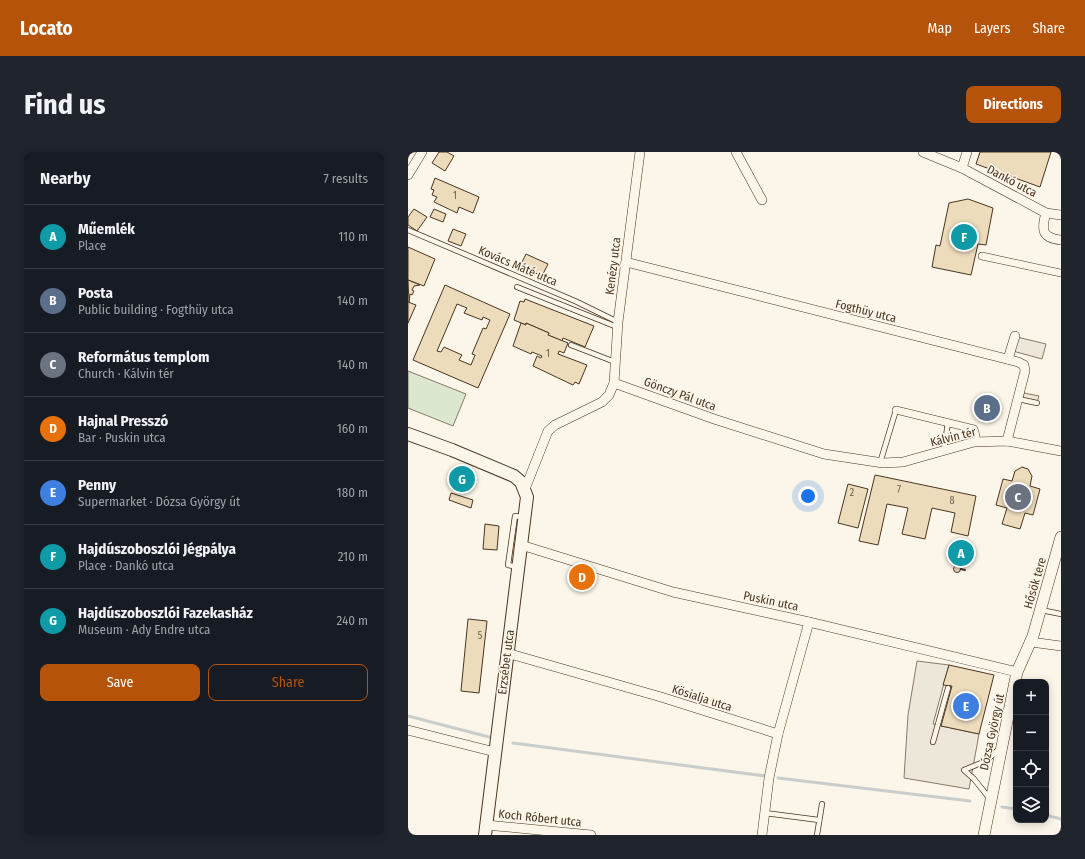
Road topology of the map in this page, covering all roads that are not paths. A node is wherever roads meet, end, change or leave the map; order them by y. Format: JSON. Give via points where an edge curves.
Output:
{"nodes":[{"id":1,"x":422,"y":152,"type":"edge"},
{"id":2,"x":640,"y":152,"type":"edge"},
{"id":3,"x":736,"y":152,"type":"edge"},
{"id":4,"x":923,"y":152,"type":"edge"},
{"id":5,"x":967,"y":152,"type":"edge"},
{"id":6,"x":962,"y":168,"type":"junction"},
{"id":7,"x":408,"y":175,"type":"edge"},
{"id":8,"x":762,"y":200,"type":"dead end"},
{"id":9,"x":1046,"y":213,"type":"junction"},
{"id":10,"x":1061,"y":215,"type":"edge"},
{"id":11,"x":408,"y":230,"type":"edge"},
{"id":12,"x":1061,"y":240,"type":"edge"},
{"id":13,"x":982,"y":256,"type":"dead end"},
{"id":14,"x":626,"y":262,"type":"junction"},
{"id":15,"x":1061,"y":273,"type":"edge"},
{"id":16,"x":517,"y":288,"type":"dead end"},
{"id":17,"x":619,"y":325,"type":"junction"},
{"id":18,"x":1015,"y":336,"type":"dead end"},
{"id":19,"x":571,"y":345,"type":"dead end"},
{"id":20,"x":1007,"y":359,"type":"junction"},
{"id":21,"x":617,"y":363,"type":"junction"},
{"id":22,"x":614,"y":383,"type":"junction"},
{"id":23,"x":1018,"y":398,"type":"junction"},
{"id":24,"x":1037,"y":403,"type":"dead end"},
{"id":25,"x":896,"y":410,"type":"joint"},
{"id":26,"x":948,"y":422,"type":"junction"},
{"id":27,"x":408,"y":434,"type":"edge"},
{"id":28,"x":976,"y":436,"type":"dead end"},
{"id":29,"x":1007,"y":441,"type":"junction"},
{"id":30,"x":944,"y":451,"type":"junction"},
{"id":31,"x":1059,"y":451,"type":"edge"},
{"id":32,"x":880,"y":462,"type":"junction"},
{"id":33,"x":525,"y":489,"type":"junction"},
{"id":34,"x":525,"y":518,"type":"junction"},
{"id":35,"x":1061,"y":537,"type":"edge"},
{"id":36,"x":521,"y":545,"type":"junction"},
{"id":37,"x":518,"y":567,"type":"junction"},
{"id":38,"x":1040,"y":610,"type":"junction"},
{"id":39,"x":1061,"y":614,"type":"edge"},
{"id":40,"x":809,"y":622,"type":"junction"},
{"id":41,"x":1032,"y":640,"type":"junction"},
{"id":42,"x":1061,"y":646,"type":"edge"},
{"id":43,"x":507,"y":653,"type":"junction"},
{"id":44,"x":1017,"y":672,"type":"junction"},
{"id":45,"x":948,"y":688,"type":"dead end"},
{"id":46,"x":408,"y":730,"type":"edge"},
{"id":47,"x":778,"y":734,"type":"junction"},
{"id":48,"x":933,"y":742,"type":"dead end"},
{"id":49,"x":1003,"y":746,"type":"junction"},
{"id":50,"x":495,"y":752,"type":"junction"},
{"id":51,"x":990,"y":799,"type":"junction"},
{"id":52,"x":822,"y":804,"type":"dead end"},
{"id":53,"x":765,"y":813,"type":"junction"},
{"id":54,"x":819,"y":820,"type":"junction"},
{"id":55,"x":485,"y":830,"type":"edge"},
{"id":56,"x":591,"y":835,"type":"edge"},
{"id":57,"x":762,"y":835,"type":"edge"},
{"id":58,"x":817,"y":835,"type":"edge"},
{"id":59,"x":984,"y":835,"type":"edge"}],
"edges":[{"from":1,"to":7,"type":"street"},
{"from":2,"to":14,"type":"street","name":"Kenézy utca"},
{"from":3,"to":8,"type":"street"},
{"from":4,"to":6,"type":"street","name":"Dankó utca"},
{"from":5,"to":6,"type":"street"},
{"from":6,"to":9,"type":"street","name":"Dankó utca"},
{"from":9,"to":10,"type":"street","name":"Dankó utca"},
{"from":9,"to":12,"type":"street","name":"Dankó utca","via":[[1042,225],[1046,235],[1051,239]]},
{"from":11,"to":17,"type":"lane","name":"Kovács Máté utca","via":[[568,298]]},
{"from":13,"to":15,"type":"street"},
{"from":14,"to":17,"type":"street","name":"Kenézy utca"},
{"from":14,"to":20,"type":"street","name":"Fogthüy utca"},
{"from":16,"to":17,"type":"lane"},
{"from":17,"to":21,"type":"street","name":"Kenézy utca"},
{"from":18,"to":20,"type":"street"},
{"from":19,"to":21,"type":"lane"},
{"from":20,"to":23,"type":"street","name":"Fogthüy utca","via":[[1024,365],[1025,371]]},
{"from":21,"to":22,"type":"street","name":"Kenézy utca"},
{"from":22,"to":32,"type":"street","name":"Gönczy Pál utca","via":[[714,419],[824,454]]},
{"from":22,"to":33,"type":"street","via":[[609,395],[602,402],[548,431]]},
{"from":23,"to":24,"type":"lane"},
{"from":23,"to":29,"type":"street","name":"Fogthüy utca"},
{"from":25,"to":26,"type":"street"},
{"from":25,"to":32,"type":"lane"},
{"from":26,"to":28,"type":"street","via":[[974,429]]},
{"from":26,"to":30,"type":"lane"},
{"from":27,"to":33,"type":"main road","via":[[514,476]]},
{"from":29,"to":30,"type":"street","name":"Kálvin tér","via":[[974,442]]},
{"from":29,"to":31,"type":"street","name":"Kálvin tér"},
{"from":30,"to":32,"type":"street","name":"Kálvin tér","via":[[904,462]]},
{"from":33,"to":34,"type":"main road","name":"Erzsébet utca"},
{"from":34,"to":36,"type":"main road","name":"Erzsébet utca"},
{"from":34,"to":37,"type":"lane","via":[[515,516],[508,565]]},
{"from":35,"to":38,"type":"street","name":"Hősök tere"},
{"from":36,"to":37,"type":"main road","name":"Erzsébet utca"},
{"from":36,"to":40,"type":"street","name":"Puskin utca","via":[[673,592]]},
{"from":37,"to":43,"type":"main road","name":"Erzsébet utca"},
{"from":38,"to":39,"type":"lane"},
{"from":38,"to":41,"type":"street","name":"Hősök tere"},
{"from":40,"to":44,"type":"street","name":"Puskin utca"},
{"from":40,"to":47,"type":"street"},
{"from":41,"to":42,"type":"street"},
{"from":41,"to":44,"type":"street","name":"Dózsa György út"},
{"from":43,"to":47,"type":"street","name":"Kösialja utca","via":[[662,697]]},
{"from":43,"to":50,"type":"main road","name":"Erzsébet utca"},
{"from":44,"to":49,"type":"street","name":"Dózsa György út"},
{"from":45,"to":48,"type":"lane"},
{"from":46,"to":50,"type":"street"},
{"from":47,"to":53,"type":"street"},
{"from":49,"to":51,"type":"street","name":"Dózsa György út"},
{"from":49,"to":51,"type":"lane","via":[[986,761],[964,770]]},
{"from":50,"to":55,"type":"main road","name":"Erzsébet utca"},
{"from":51,"to":59,"type":"street","name":"Dózsa György út"},
{"from":52,"to":54,"type":"lane"},
{"from":53,"to":54,"type":"lane"},
{"from":53,"to":57,"type":"street"},
{"from":54,"to":58,"type":"lane"},
{"from":55,"to":56,"type":"street","name":"Koch Róbert utca"}]}
